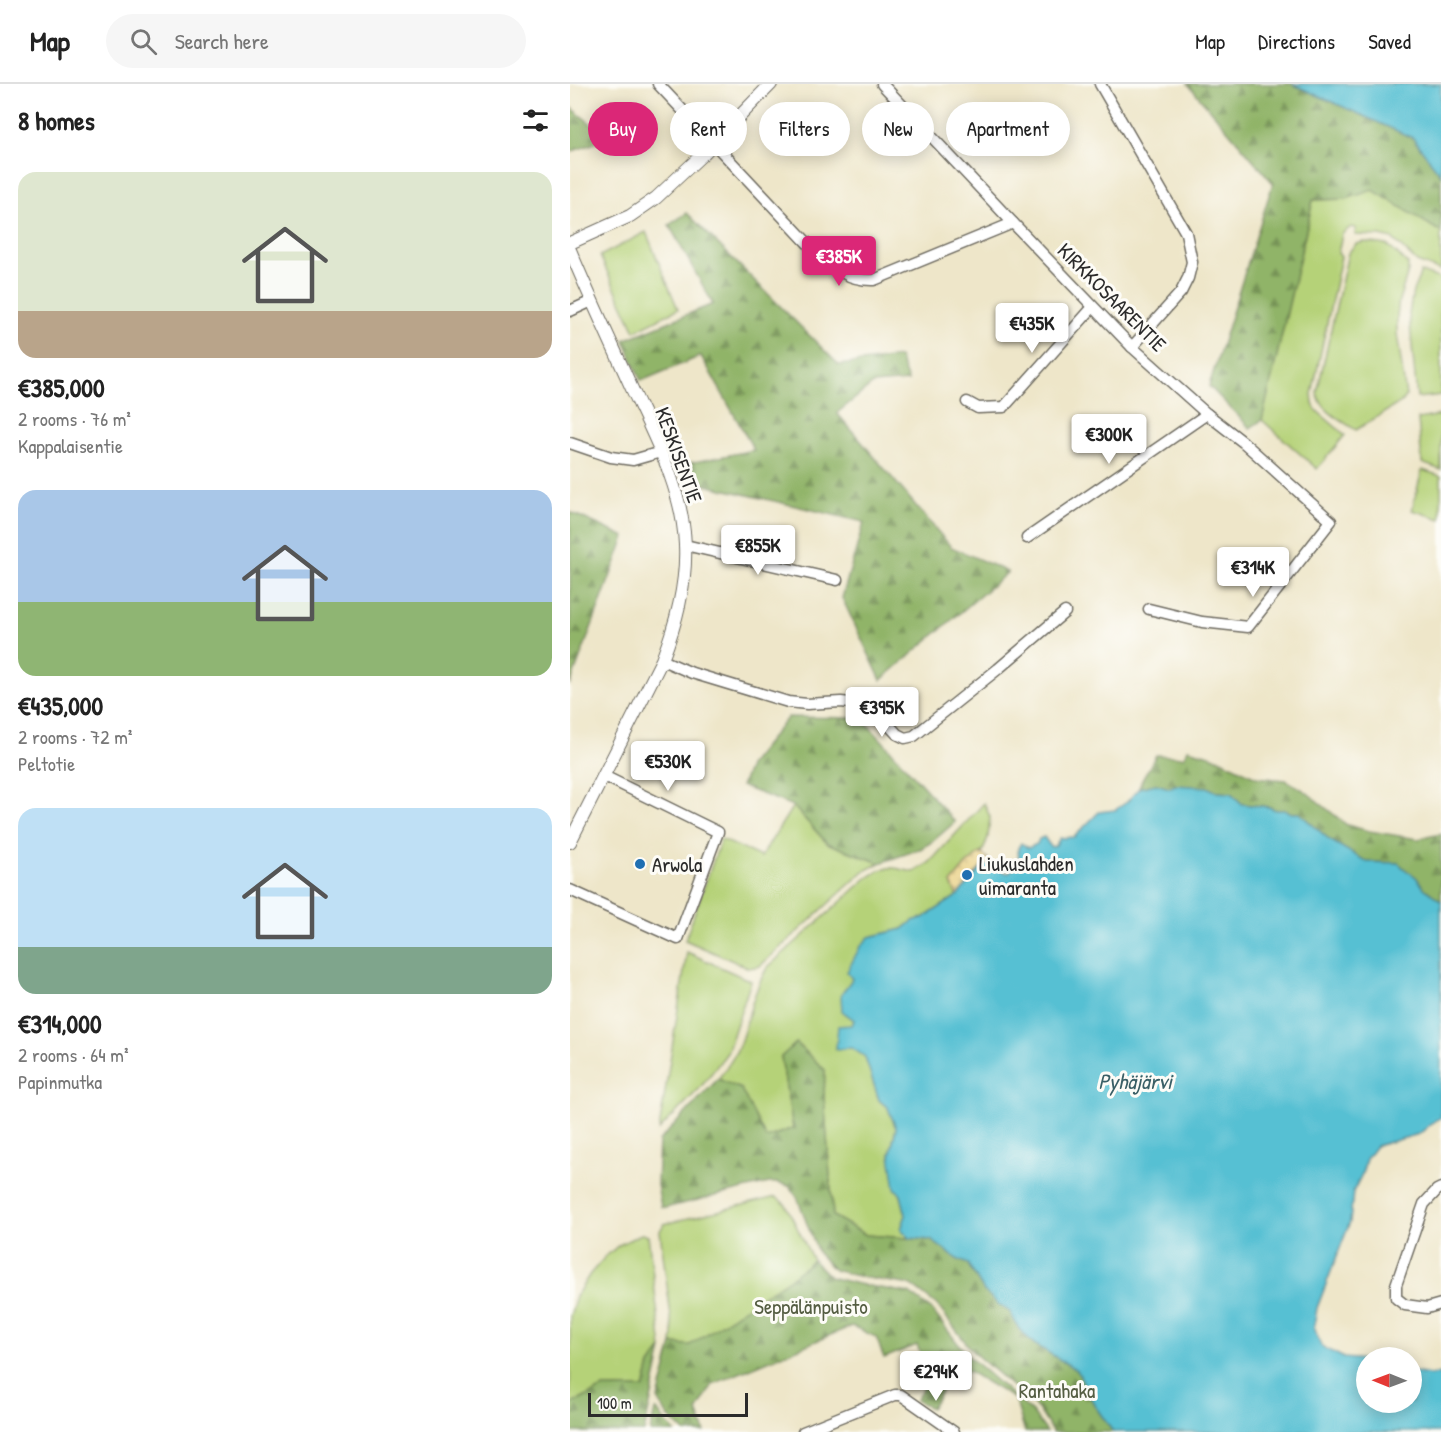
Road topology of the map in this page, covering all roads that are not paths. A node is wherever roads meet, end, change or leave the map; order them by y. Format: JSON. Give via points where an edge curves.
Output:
{"nodes":[{"id":1,"x":658,"y":84,"type":"edge"},
{"id":2,"x":771,"y":84,"type":"edge"},
{"id":3,"x":882,"y":84,"type":"edge"},
{"id":4,"x":1100,"y":84,"type":"edge"},
{"id":5,"x":675,"y":102,"type":"edge"},
{"id":6,"x":747,"y":108,"type":"edge"},
{"id":7,"x":700,"y":156,"type":"edge"},
{"id":8,"x":725,"y":156,"type":"edge"},
{"id":9,"x":1013,"y":223,"type":"junction"},
{"id":10,"x":570,"y":243,"type":"edge"},
{"id":11,"x":570,"y":250,"type":"edge"},
{"id":12,"x":592,"y":301,"type":"junction"},
{"id":13,"x":1093,"y":307,"type":"junction"},
{"id":14,"x":570,"y":311,"type":"edge"},
{"id":15,"x":1132,"y":347,"type":"junction"},
{"id":16,"x":967,"y":402,"type":"dead end"},
{"id":17,"x":1208,"y":414,"type":"junction"},
{"id":18,"x":570,"y":443,"type":"edge"},
{"id":19,"x":661,"y":452,"type":"junction"},
{"id":20,"x":1027,"y":538,"type":"dead end"},
{"id":21,"x":685,"y":545,"type":"junction"},
{"id":22,"x":837,"y":580,"type":"dead end"},
{"id":23,"x":1149,"y":609,"type":"dead end"},
{"id":24,"x":1065,"y":612,"type":"dead end"},
{"id":25,"x":662,"y":660,"type":"junction"},
{"id":26,"x":604,"y":776,"type":"junction"},
{"id":27,"x":570,"y":842,"type":"edge"},
{"id":28,"x":570,"y":890,"type":"edge"},
{"id":29,"x":1441,"y":1188,"type":"edge"},
{"id":30,"x":1441,"y":1304,"type":"edge"},
{"id":31,"x":818,"y":1429,"type":"edge"},
{"id":32,"x":803,"y":1432,"type":"edge"},
{"id":33,"x":954,"y":1432,"type":"edge"}],
"edges":[{"from":1,"to":5,"type":"street"},
{"from":2,"to":6,"type":"street"},
{"from":3,"to":9,"type":"street","name":"KIRKKOSAARENTIE"},
{"from":4,"to":15,"type":"street","via":[[1186,233],[1192,262],[1181,292]]},
{"from":7,"to":10,"type":"street","via":[[656,198],[630,216]]},
{"from":8,"to":9,"type":"street","via":[[814,250],[835,269],[854,278],[874,280]]},
{"from":9,"to":13,"type":"street","name":"KIRKKOSAARENTIE"},
{"from":11,"to":12,"type":"street","name":"KESKISENTIE"},
{"from":12,"to":14,"type":"street"},
{"from":12,"to":19,"type":"street","name":"KESKISENTIE"},
{"from":13,"to":15,"type":"street","name":"KIRKKOSAARENTIE"},
{"from":13,"to":16,"type":"street","via":[[1004,407],[978,408]]},
{"from":15,"to":17,"type":"street","name":"KIRKKOSAARENTIE"},
{"from":17,"to":20,"type":"street"},
{"from":17,"to":23,"type":"street","name":"KIRKKOSAARENTIE","via":[[1331,521],[1248,627],[1202,622]]},
{"from":18,"to":19,"type":"street","via":[[633,460]]},
{"from":19,"to":21,"type":"street","name":"KESKISENTIE","via":[[681,515]]},
{"from":21,"to":22,"type":"street"},
{"from":21,"to":25,"type":"street","name":"KESKISENTIE","via":[[678,612]]},
{"from":24,"to":25,"type":"street","via":[[914,736],[905,738],[868,705],[788,702]]},
{"from":25,"to":26,"type":"street","name":"KESKISENTIE"},
{"from":26,"to":27,"type":"street","name":"KESKISENTIE"},
{"from":26,"to":28,"type":"street","via":[[718,832],[678,939]]},
{"from":29,"to":30,"type":"street","via":[[1424,1204],[1396,1285],[1396,1298],[1405,1305],[1427,1308]]},
{"from":31,"to":32,"type":"street"},
{"from":31,"to":33,"type":"street","via":[[901,1395]]}]}
